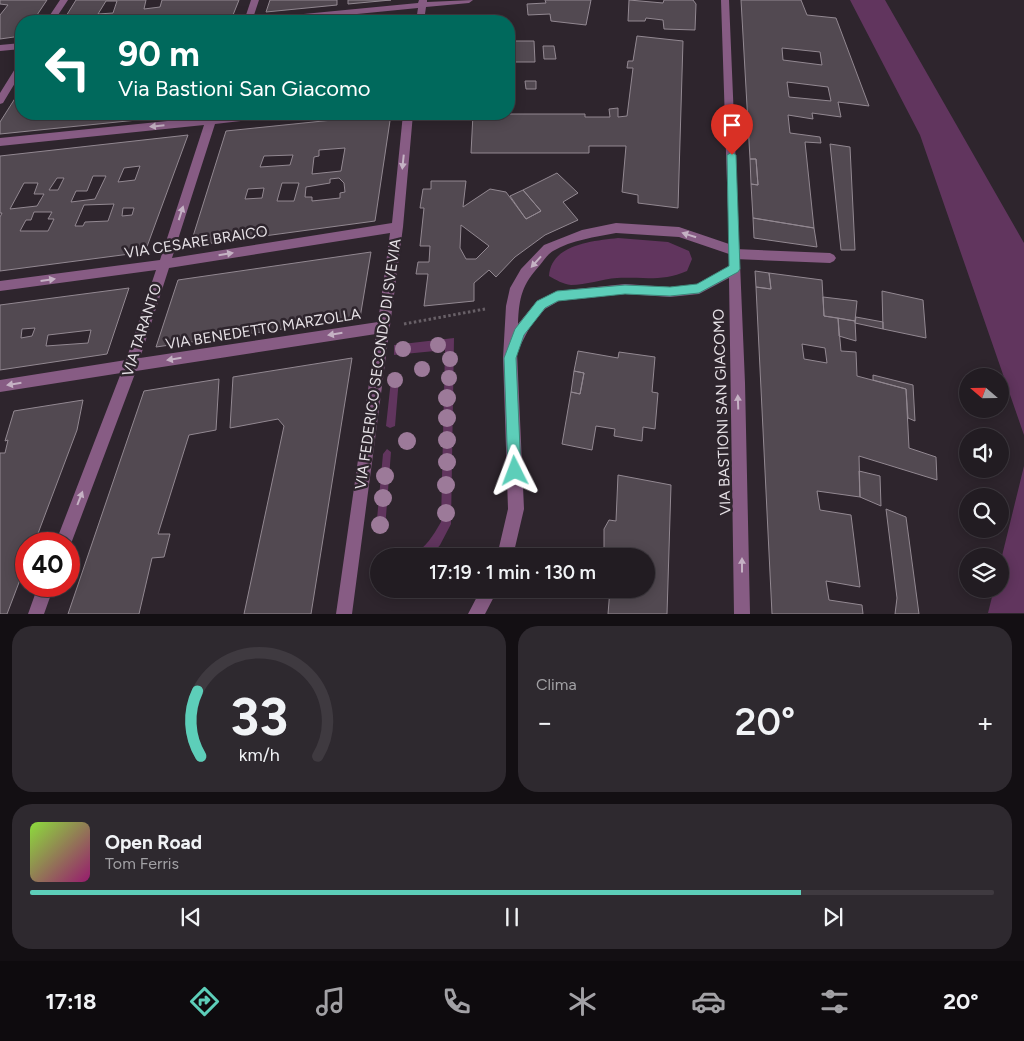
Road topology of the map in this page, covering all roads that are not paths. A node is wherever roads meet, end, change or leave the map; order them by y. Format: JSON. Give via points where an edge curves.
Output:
{"nodes":[{"id":1,"x":64,"y":0,"type":"edge"},
{"id":2,"x":255,"y":0,"type":"edge"},
{"id":3,"x":470,"y":0,"type":"edge"},
{"id":4,"x":725,"y":0,"type":"edge"},
{"id":5,"x":423,"y":2,"type":"edge"},
{"id":6,"x":54,"y":15,"type":"edge"},
{"id":7,"x":250,"y":15,"type":"edge"},
{"id":8,"x":313,"y":15,"type":"edge"},
{"id":9,"x":421,"y":15,"type":"edge"},
{"id":10,"x":15,"y":47,"type":"edge"},
{"id":11,"x":0,"y":48,"type":"edge"},
{"id":12,"x":15,"y":76,"type":"edge"},
{"id":13,"x":0,"y":101,"type":"edge"},
{"id":14,"x":187,"y":120,"type":"edge"},
{"id":15,"x":211,"y":120,"type":"edge"},
{"id":16,"x":407,"y":120,"type":"edge"},
{"id":17,"x":0,"y":142,"type":"edge"},
{"id":18,"x":397,"y":227,"type":"junction"},
{"id":19,"x":735,"y":253,"type":"junction"},
{"id":20,"x":830,"y":258,"type":"dead end"},
{"id":21,"x":164,"y":264,"type":"junction"},
{"id":22,"x":734,"y":269,"type":"junction"},
{"id":23,"x":0,"y":286,"type":"edge"},
{"id":24,"x":383,"y":327,"type":"junction"},
{"id":25,"x":510,"y":358,"type":"junction"},
{"id":26,"x":131,"y":366,"type":"junction"},
{"id":27,"x":0,"y":386,"type":"edge"},
{"id":28,"x":68,"y":532,"type":"edge"},
{"id":29,"x":507,"y":548,"type":"edge"},
{"id":30,"x":42,"y":597,"type":"edge"},
{"id":31,"x":485,"y":598,"type":"edge"},
{"id":32,"x":36,"y":614,"type":"edge"},
{"id":33,"x":344,"y":614,"type":"edge"},
{"id":34,"x":476,"y":614,"type":"edge"},
{"id":35,"x":742,"y":614,"type":"edge"}],
"edges":[{"from":1,"to":6,"type":"street"},
{"from":2,"to":7,"type":"street"},
{"from":3,"to":5,"type":"street"},
{"from":4,"to":19,"type":"street","name":"VIA BASTIONI SAN GIACOMO"},
{"from":5,"to":8,"type":"street"},
{"from":5,"to":9,"type":"street"},
{"from":10,"to":11,"type":"street"},
{"from":12,"to":13,"type":"street"},
{"from":14,"to":17,"type":"street","one_way":true},
{"from":21,"to":15,"type":"street","name":"VIA TARANTO","one_way":true},
{"from":16,"to":18,"type":"street","name":"VIA FEDERICO SECONDO DI SVEVIA","one_way":true},
{"from":21,"to":18,"type":"street","name":"VIA CESARE BRAICO","one_way":true},
{"from":18,"to":24,"type":"street","name":"VIA FEDERICO SECONDO DI SVEVIA"},
{"from":19,"to":20,"type":"street"},
{"from":19,"to":22,"type":"street","name":"VIA BASTIONI SAN GIACOMO"},
{"from":19,"to":25,"type":"street","one_way":true,"via":[[679,232],[616,228],[582,235],[548,248],[516,288]]},
{"from":23,"to":21,"type":"street","name":"VIA CESARE BRAICO","one_way":true},
{"from":21,"to":26,"type":"street","name":"VIA TARANTO"},
{"from":22,"to":25,"type":"street","via":[[699,288],[670,292],[625,289],[557,296],[541,304],[527,321],[519,332]]},
{"from":35,"to":22,"type":"street","name":"VIA BASTIONI SAN GIACOMO","one_way":true},
{"from":24,"to":26,"type":"street","name":"VIA BENEDETTO MARZOLLA","one_way":true},
{"from":24,"to":33,"type":"street","name":"VIA FEDERICO SECONDO DI SVEVIA"},
{"from":25,"to":29,"type":"street","via":[[516,509]]},
{"from":26,"to":27,"type":"street","name":"VIA BENEDETTO MARZOLLA","one_way":true},
{"from":28,"to":26,"type":"street","name":"VIA TARANTO","one_way":true},
{"from":30,"to":32,"type":"street"},
{"from":31,"to":34,"type":"street"}]}
